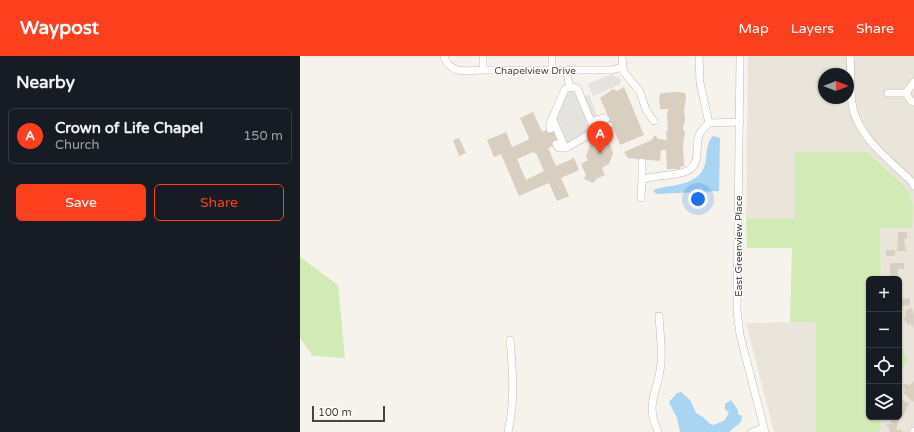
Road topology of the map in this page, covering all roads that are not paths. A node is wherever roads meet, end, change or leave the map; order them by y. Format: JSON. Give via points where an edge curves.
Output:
{"nodes":[{"id":1,"x":444,"y":56,"type":"edge"},
{"id":2,"x":483,"y":56,"type":"edge"},
{"id":3,"x":552,"y":56,"type":"edge"},
{"id":4,"x":622,"y":56,"type":"edge"},
{"id":5,"x":699,"y":56,"type":"edge"},
{"id":6,"x":740,"y":56,"type":"edge"},
{"id":7,"x":850,"y":56,"type":"edge"},
{"id":8,"x":622,"y":67,"type":"junction"},
{"id":9,"x":483,"y":70,"type":"junction"},
{"id":10,"x":552,"y":70,"type":"junction"},
{"id":11,"x":566,"y":70,"type":"junction"},
{"id":12,"x":914,"y":82,"type":"edge"},
{"id":13,"x":570,"y":87,"type":"junction"},
{"id":14,"x":888,"y":93,"type":"dead end"},
{"id":15,"x":906,"y":93,"type":"junction"},
{"id":16,"x":914,"y":102,"type":"edge"},
{"id":17,"x":552,"y":118,"type":"junction"},
{"id":18,"x":591,"y":122,"type":"junction"},
{"id":19,"x":654,"y":122,"type":"dead end"},
{"id":20,"x":740,"y":122,"type":"junction"},
{"id":21,"x":709,"y":123,"type":"junction"},
{"id":22,"x":550,"y":129,"type":"tunnel mouth"},
{"id":23,"x":595,"y":131,"type":"junction"},
{"id":24,"x":556,"y":144,"type":"tunnel mouth"},
{"id":25,"x":565,"y":148,"type":"junction"},
{"id":26,"x":642,"y":162,"type":"dead end"},
{"id":27,"x":642,"y":180,"type":"junction"},
{"id":28,"x":914,"y":186,"type":"edge"},
{"id":29,"x":641,"y":198,"type":"dead end"},
{"id":30,"x":658,"y":316,"type":"dead end"},
{"id":31,"x":510,"y":340,"type":"dead end"},
{"id":32,"x":765,"y":430,"type":"edge"},
{"id":33,"x":508,"y":432,"type":"edge"},
{"id":34,"x":658,"y":432,"type":"edge"},
{"id":35,"x":752,"y":432,"type":"edge"}],
"edges":[{"from":1,"to":9,"type":"street","name":"Chapelview Drive","via":[[454,70]]},
{"from":2,"to":9,"type":"street"},
{"from":3,"to":10,"type":"street"},
{"from":4,"to":8,"type":"street"},
{"from":5,"to":21,"type":"street","via":[[700,83]]},
{"from":6,"to":20,"type":"street","name":"East Greenview Place"},
{"from":7,"to":28,"type":"street","via":[[852,103],[856,119],[869,139]]},
{"from":8,"to":11,"type":"street","name":"Chapelview Drive","via":[[612,70]]},
{"from":8,"to":19,"type":"street","via":[[640,92],[646,110]]},
{"from":9,"to":10,"type":"street","name":"Chapelview Drive"},
{"from":10,"to":11,"type":"street","name":"Chapelview Drive"},
{"from":11,"to":13,"type":"street"},
{"from":12,"to":15,"type":"street"},
{"from":13,"to":17,"type":"street","via":[[564,90]]},
{"from":13,"to":18,"type":"street","via":[[577,88]]},
{"from":14,"to":15,"type":"street"},
{"from":15,"to":16,"type":"street"},
{"from":17,"to":22,"type":"street"},
{"from":17,"to":25,"type":"street"},
{"from":18,"to":23,"type":"street"},
{"from":18,"to":23,"type":"street","via":[[603,118],[608,123],[608,130],[601,134]]},
{"from":20,"to":21,"type":"street"},
{"from":20,"to":32,"type":"street","name":"East Greenview Place","via":[[737,311],[740,335]]},
{"from":21,"to":27,"type":"street","via":[[700,135],[696,161],[692,168],[685,172]]},
{"from":23,"to":25,"type":"street"},
{"from":24,"to":25,"type":"street","via":[[559,148]]},
{"from":26,"to":27,"type":"street"},
{"from":27,"to":29,"type":"street"},
{"from":30,"to":34,"type":"street","via":[[661,363],[651,408],[652,420]]},
{"from":31,"to":33,"type":"street","via":[[514,384]]},
{"from":32,"to":35,"type":"street"}]}
